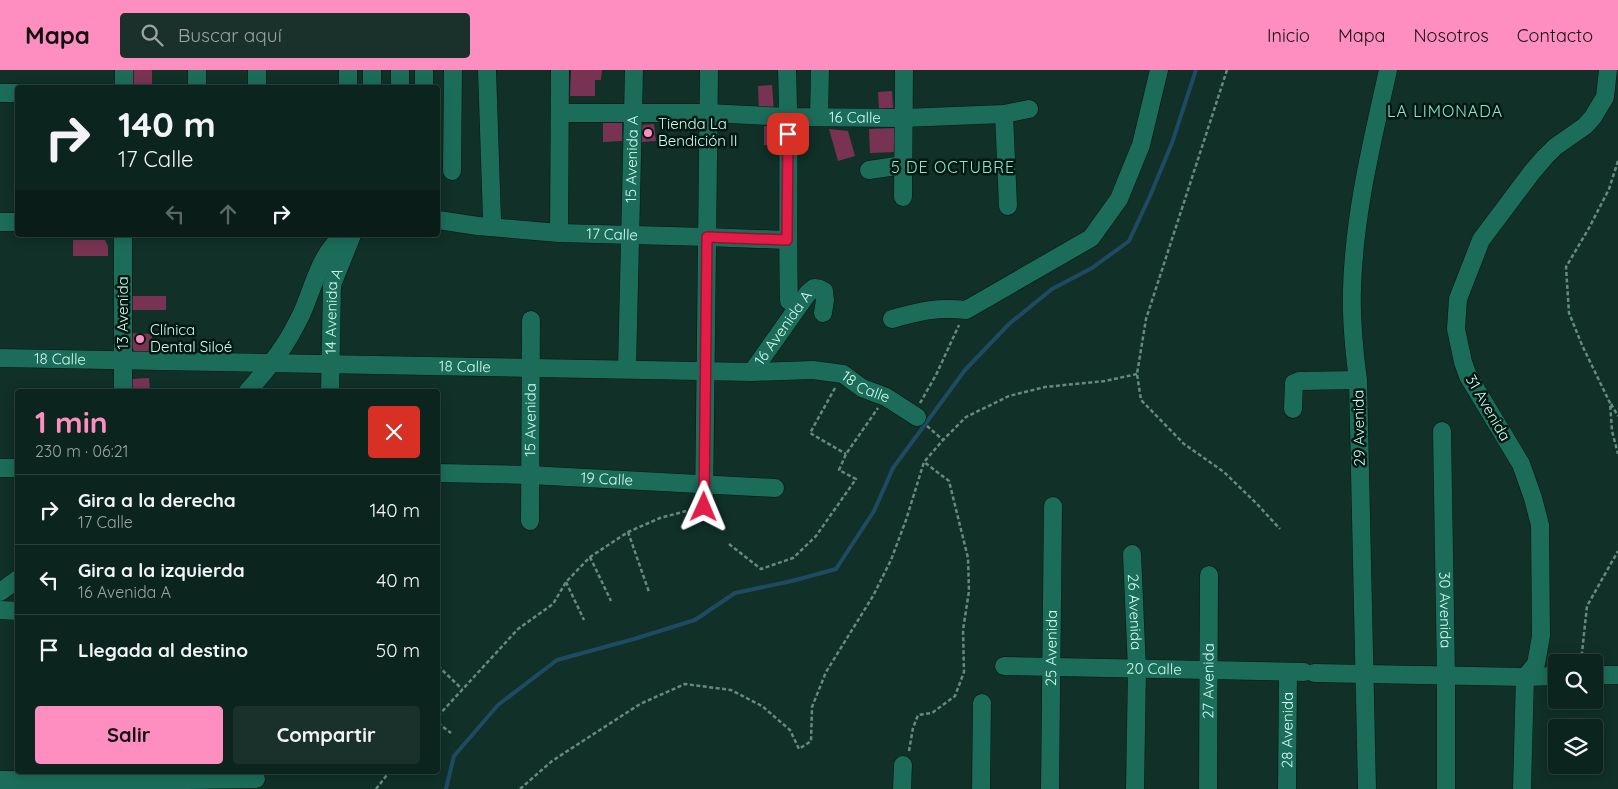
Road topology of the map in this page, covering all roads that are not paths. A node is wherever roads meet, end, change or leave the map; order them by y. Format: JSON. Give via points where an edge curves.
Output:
{"nodes":[{"id":1,"x":124,"y":70,"type":"edge"},
{"id":2,"x":197,"y":70,"type":"edge"},
{"id":3,"x":257,"y":70,"type":"edge"},
{"id":4,"x":348,"y":70,"type":"edge"},
{"id":5,"x":372,"y":70,"type":"edge"},
{"id":6,"x":400,"y":70,"type":"edge"},
{"id":7,"x":424,"y":70,"type":"edge"},
{"id":8,"x":453,"y":70,"type":"edge"},
{"id":9,"x":487,"y":70,"type":"edge"},
{"id":10,"x":560,"y":70,"type":"edge"},
{"id":11,"x":634,"y":70,"type":"edge"},
{"id":12,"x":709,"y":70,"type":"edge"},
{"id":13,"x":787,"y":70,"type":"edge"},
{"id":14,"x":820,"y":70,"type":"edge"},
{"id":15,"x":904,"y":70,"type":"edge"},
{"id":16,"x":1159,"y":70,"type":"edge"},
{"id":17,"x":1388,"y":70,"type":"edge"},
{"id":18,"x":1608,"y":70,"type":"edge"},
{"id":19,"x":124,"y":85,"type":"edge"},
{"id":20,"x":197,"y":85,"type":"edge"},
{"id":21,"x":256,"y":85,"type":"edge"},
{"id":22,"x":348,"y":85,"type":"edge"},
{"id":23,"x":372,"y":85,"type":"edge"},
{"id":24,"x":400,"y":85,"type":"edge"},
{"id":25,"x":424,"y":85,"type":"edge"},
{"id":26,"x":0,"y":93,"type":"edge"},
{"id":27,"x":15,"y":93,"type":"edge"},
{"id":28,"x":1029,"y":110,"type":"dead end"},
{"id":29,"x":560,"y":113,"type":"junction"},
{"id":30,"x":633,"y":113,"type":"junction"},
{"id":31,"x":708,"y":113,"type":"junction"},
{"id":32,"x":1004,"y":114,"type":"junction"},
{"id":33,"x":789,"y":117,"type":"junction"},
{"id":34,"x":819,"y":117,"type":"junction"},
{"id":35,"x":903,"y":118,"type":"junction"},
{"id":36,"x":903,"y":165,"type":"junction"},
{"id":37,"x":869,"y":170,"type":"dead end"},
{"id":38,"x":452,"y":171,"type":"dead end"},
{"id":39,"x":903,"y":197,"type":"dead end"},
{"id":40,"x":1008,"y":206,"type":"dead end"},
{"id":41,"x":492,"y":218,"type":"dead end"},
{"id":42,"x":440,"y":220,"type":"edge"},
{"id":43,"x":0,"y":222,"type":"edge"},
{"id":44,"x":15,"y":222,"type":"edge"},
{"id":45,"x":560,"y":233,"type":"junction"},
{"id":46,"x":630,"y":235,"type":"junction"},
{"id":47,"x":123,"y":237,"type":"edge"},
{"id":48,"x":342,"y":237,"type":"edge"},
{"id":49,"x":351,"y":237,"type":"edge"},
{"id":50,"x":707,"y":237,"type":"junction"},
{"id":51,"x":787,"y":240,"type":"junction"},
{"id":52,"x":789,"y":301,"type":"dead end"},
{"id":53,"x":823,"y":313,"type":"dead end"},
{"id":54,"x":892,"y":319,"type":"dead end"},
{"id":55,"x":531,"y":320,"type":"dead end"},
{"id":56,"x":0,"y":358,"type":"edge"},
{"id":57,"x":123,"y":360,"type":"junction"},
{"id":58,"x":272,"y":362,"type":"junction"},
{"id":59,"x":330,"y":364,"type":"junction"},
{"id":60,"x":531,"y":367,"type":"junction"},
{"id":61,"x":627,"y":369,"type":"junction"},
{"id":62,"x":705,"y":371,"type":"junction"},
{"id":63,"x":752,"y":372,"type":"junction"},
{"id":64,"x":1358,"y":380,"type":"junction"},
{"id":65,"x":123,"y":389,"type":"edge"},
{"id":66,"x":250,"y":389,"type":"edge"},
{"id":67,"x":330,"y":389,"type":"edge"},
{"id":68,"x":1293,"y":409,"type":"dead end"},
{"id":69,"x":915,"y":416,"type":"road end"},
{"id":70,"x":1442,"y":431,"type":"dead end"},
{"id":71,"x":0,"y":468,"type":"edge"},
{"id":72,"x":15,"y":468,"type":"edge"},
{"id":73,"x":440,"y":473,"type":"edge"},
{"id":74,"x":530,"y":475,"type":"junction"},
{"id":75,"x":704,"y":484,"type":"junction"},
{"id":76,"x":775,"y":488,"type":"dead end"},
{"id":77,"x":1053,"y":506,"type":"dead end"},
{"id":78,"x":704,"y":507,"type":"road end"},
{"id":79,"x":530,"y":521,"type":"dead end"},
{"id":80,"x":1132,"y":554,"type":"dead end"},
{"id":81,"x":1209,"y":575,"type":"dead end"},
{"id":82,"x":15,"y":581,"type":"edge"},
{"id":83,"x":0,"y":592,"type":"edge"},
{"id":84,"x":0,"y":610,"type":"edge"},
{"id":85,"x":15,"y":611,"type":"edge"},
{"id":86,"x":1004,"y":666,"type":"dead end"},
{"id":87,"x":1051,"y":667,"type":"junction"},
{"id":88,"x":1137,"y":669,"type":"junction"},
{"id":89,"x":1209,"y":670,"type":"junction"},
{"id":90,"x":1302,"y":672,"type":"junction"},
{"id":91,"x":1365,"y":674,"type":"junction"},
{"id":92,"x":1446,"y":675,"type":"junction"},
{"id":93,"x":1603,"y":675,"type":"edge"},
{"id":94,"x":1548,"y":676,"type":"edge"},
{"id":95,"x":1618,"y":676,"type":"edge"},
{"id":96,"x":1525,"y":677,"type":"junction"},
{"id":97,"x":982,"y":703,"type":"dead end"},
{"id":98,"x":903,"y":765,"type":"road end"},
{"id":99,"x":256,"y":778,"type":"dead end"},
{"id":100,"x":0,"y":780,"type":"edge"},
{"id":101,"x":122,"y":780,"type":"edge"},
{"id":102,"x":902,"y":789,"type":"edge"},
{"id":103,"x":981,"y":789,"type":"edge"},
{"id":104,"x":1050,"y":789,"type":"edge"},
{"id":105,"x":1135,"y":789,"type":"edge"},
{"id":106,"x":1208,"y":789,"type":"edge"},
{"id":107,"x":1287,"y":789,"type":"edge"},
{"id":108,"x":1367,"y":789,"type":"edge"},
{"id":109,"x":1446,"y":789,"type":"edge"},
{"id":110,"x":1522,"y":789,"type":"edge"}],
"edges":[{"from":1,"to":19,"type":"street"},
{"from":2,"to":20,"type":"street"},
{"from":3,"to":21,"type":"street"},
{"from":4,"to":22,"type":"street"},
{"from":5,"to":23,"type":"street"},
{"from":6,"to":24,"type":"street"},
{"from":7,"to":25,"type":"street"},
{"from":8,"to":38,"type":"street"},
{"from":9,"to":41,"type":"street"},
{"from":10,"to":29,"type":"street"},
{"from":11,"to":30,"type":"street","name":"15 Avenida A"},
{"from":12,"to":31,"type":"street"},
{"from":13,"to":33,"type":"street","name":"16 Avenida A"},
{"from":14,"to":34,"type":"street"},
{"from":15,"to":35,"type":"street"},
{"from":16,"to":54,"type":"street","via":[[1138,154],[1119,199],[1091,238],[966,310],[945,308]]},
{"from":17,"to":64,"type":"street","name":"29 Avenida","via":[[1355,243],[1352,323]]},
{"from":18,"to":96,"type":"street","name":"31 Avenida","via":[[1604,97],[1593,117],[1545,157],[1491,225],[1481,240],[1458,299],[1456,329],[1462,362],[1521,464],[1540,526],[1541,636],[1536,664]]},
{"from":26,"to":27,"type":"street"},
{"from":28,"to":32,"type":"street","name":"16 Calle"},
{"from":29,"to":30,"type":"street","name":"16 Calle"},
{"from":29,"to":45,"type":"street"},
{"from":30,"to":31,"type":"street","name":"16 Calle"},
{"from":30,"to":46,"type":"street","name":"15 Avenida A"},
{"from":31,"to":33,"type":"street","name":"16 Calle"},
{"from":31,"to":50,"type":"street"},
{"from":32,"to":35,"type":"street","name":"16 Calle"},
{"from":32,"to":40,"type":"street"},
{"from":33,"to":34,"type":"street","name":"16 Calle"},
{"from":33,"to":51,"type":"street","name":"16 Avenida A"},
{"from":34,"to":35,"type":"street","name":"16 Calle"},
{"from":35,"to":36,"type":"street"},
{"from":36,"to":37,"type":"street"},
{"from":36,"to":39,"type":"street"},
{"from":42,"to":45,"type":"street","name":"17 Calle"},
{"from":43,"to":44,"type":"street"},
{"from":45,"to":46,"type":"street","name":"17 Calle"},
{"from":46,"to":50,"type":"street","name":"17 Calle"},
{"from":46,"to":61,"type":"street","name":"15 Avenida A"},
{"from":47,"to":57,"type":"street","name":"13 Avenida"},
{"from":48,"to":58,"type":"street","via":[[327,253],[301,315]]},
{"from":49,"to":59,"type":"street","name":"14 Avenida A","via":[[332,284]]},
{"from":50,"to":51,"type":"street","name":"17 Calle"},
{"from":50,"to":62,"type":"street"},
{"from":51,"to":52,"type":"street","name":"16 Avenida A"},
{"from":53,"to":63,"type":"street","name":"16 Avenida A","via":[[824,292],[814,288]]},
{"from":55,"to":60,"type":"street","name":"15 Avenida"},
{"from":56,"to":57,"type":"street","name":"18 Calle"},
{"from":57,"to":58,"type":"street","name":"18 Calle"},
{"from":57,"to":65,"type":"street","name":"13 Avenida"},
{"from":58,"to":59,"type":"street","name":"18 Calle"},
{"from":58,"to":66,"type":"street"},
{"from":59,"to":60,"type":"street","name":"18 Calle"},
{"from":59,"to":67,"type":"street","name":"14 Avenida A"},
{"from":60,"to":61,"type":"street","name":"18 Calle"},
{"from":60,"to":74,"type":"street","name":"15 Avenida"},
{"from":61,"to":62,"type":"street","name":"18 Calle"},
{"from":62,"to":63,"type":"street","name":"18 Calle"},
{"from":62,"to":75,"type":"street"},
{"from":63,"to":69,"type":"street","name":"18 Calle","via":[[813,370],[843,374],[862,388],[886,397]]},
{"from":64,"to":68,"type":"street","via":[[1298,381],[1294,383]]},
{"from":64,"to":91,"type":"street","name":"29 Avenida"},
{"from":70,"to":92,"type":"street","name":"30 Avenida"},
{"from":71,"to":72,"type":"street"},
{"from":73,"to":74,"type":"street","name":"19 Calle"},
{"from":74,"to":75,"type":"street","name":"19 Calle"},
{"from":74,"to":79,"type":"street","name":"15 Avenida"},
{"from":75,"to":76,"type":"street","name":"19 Calle"},
{"from":75,"to":78,"type":"street"},
{"from":77,"to":87,"type":"street","name":"25 Avenida"},
{"from":80,"to":88,"type":"street","name":"26 Avenida"},
{"from":81,"to":89,"type":"street","name":"27 Avenida"},
{"from":82,"to":83,"type":"street"},
{"from":84,"to":85,"type":"street"},
{"from":86,"to":87,"type":"street","name":"20 Calle"},
{"from":87,"to":88,"type":"street","name":"20 Calle"},
{"from":87,"to":104,"type":"street","name":"25 Avenida"},
{"from":88,"to":89,"type":"street","name":"20 Calle"},
{"from":88,"to":105,"type":"street","name":"26 Avenida"},
{"from":89,"to":90,"type":"street","name":"20 Calle"},
{"from":89,"to":106,"type":"street","name":"27 Avenida"},
{"from":90,"to":91,"type":"street","name":"20 Calle"},
{"from":90,"to":107,"type":"street","name":"28 Avenida"},
{"from":91,"to":92,"type":"street","name":"20 Calle"},
{"from":91,"to":108,"type":"street","name":"29 Avenida"},
{"from":92,"to":96,"type":"street","name":"20 Calle"},
{"from":92,"to":109,"type":"street","name":"30 Avenida"},
{"from":93,"to":95,"type":"street"},
{"from":94,"to":96,"type":"street","name":"20 Calle"},
{"from":96,"to":110,"type":"street","name":"31 Avenida"},
{"from":97,"to":103,"type":"street"},
{"from":98,"to":102,"type":"street"},
{"from":99,"to":101,"type":"street"},
{"from":100,"to":101,"type":"street"}]}
